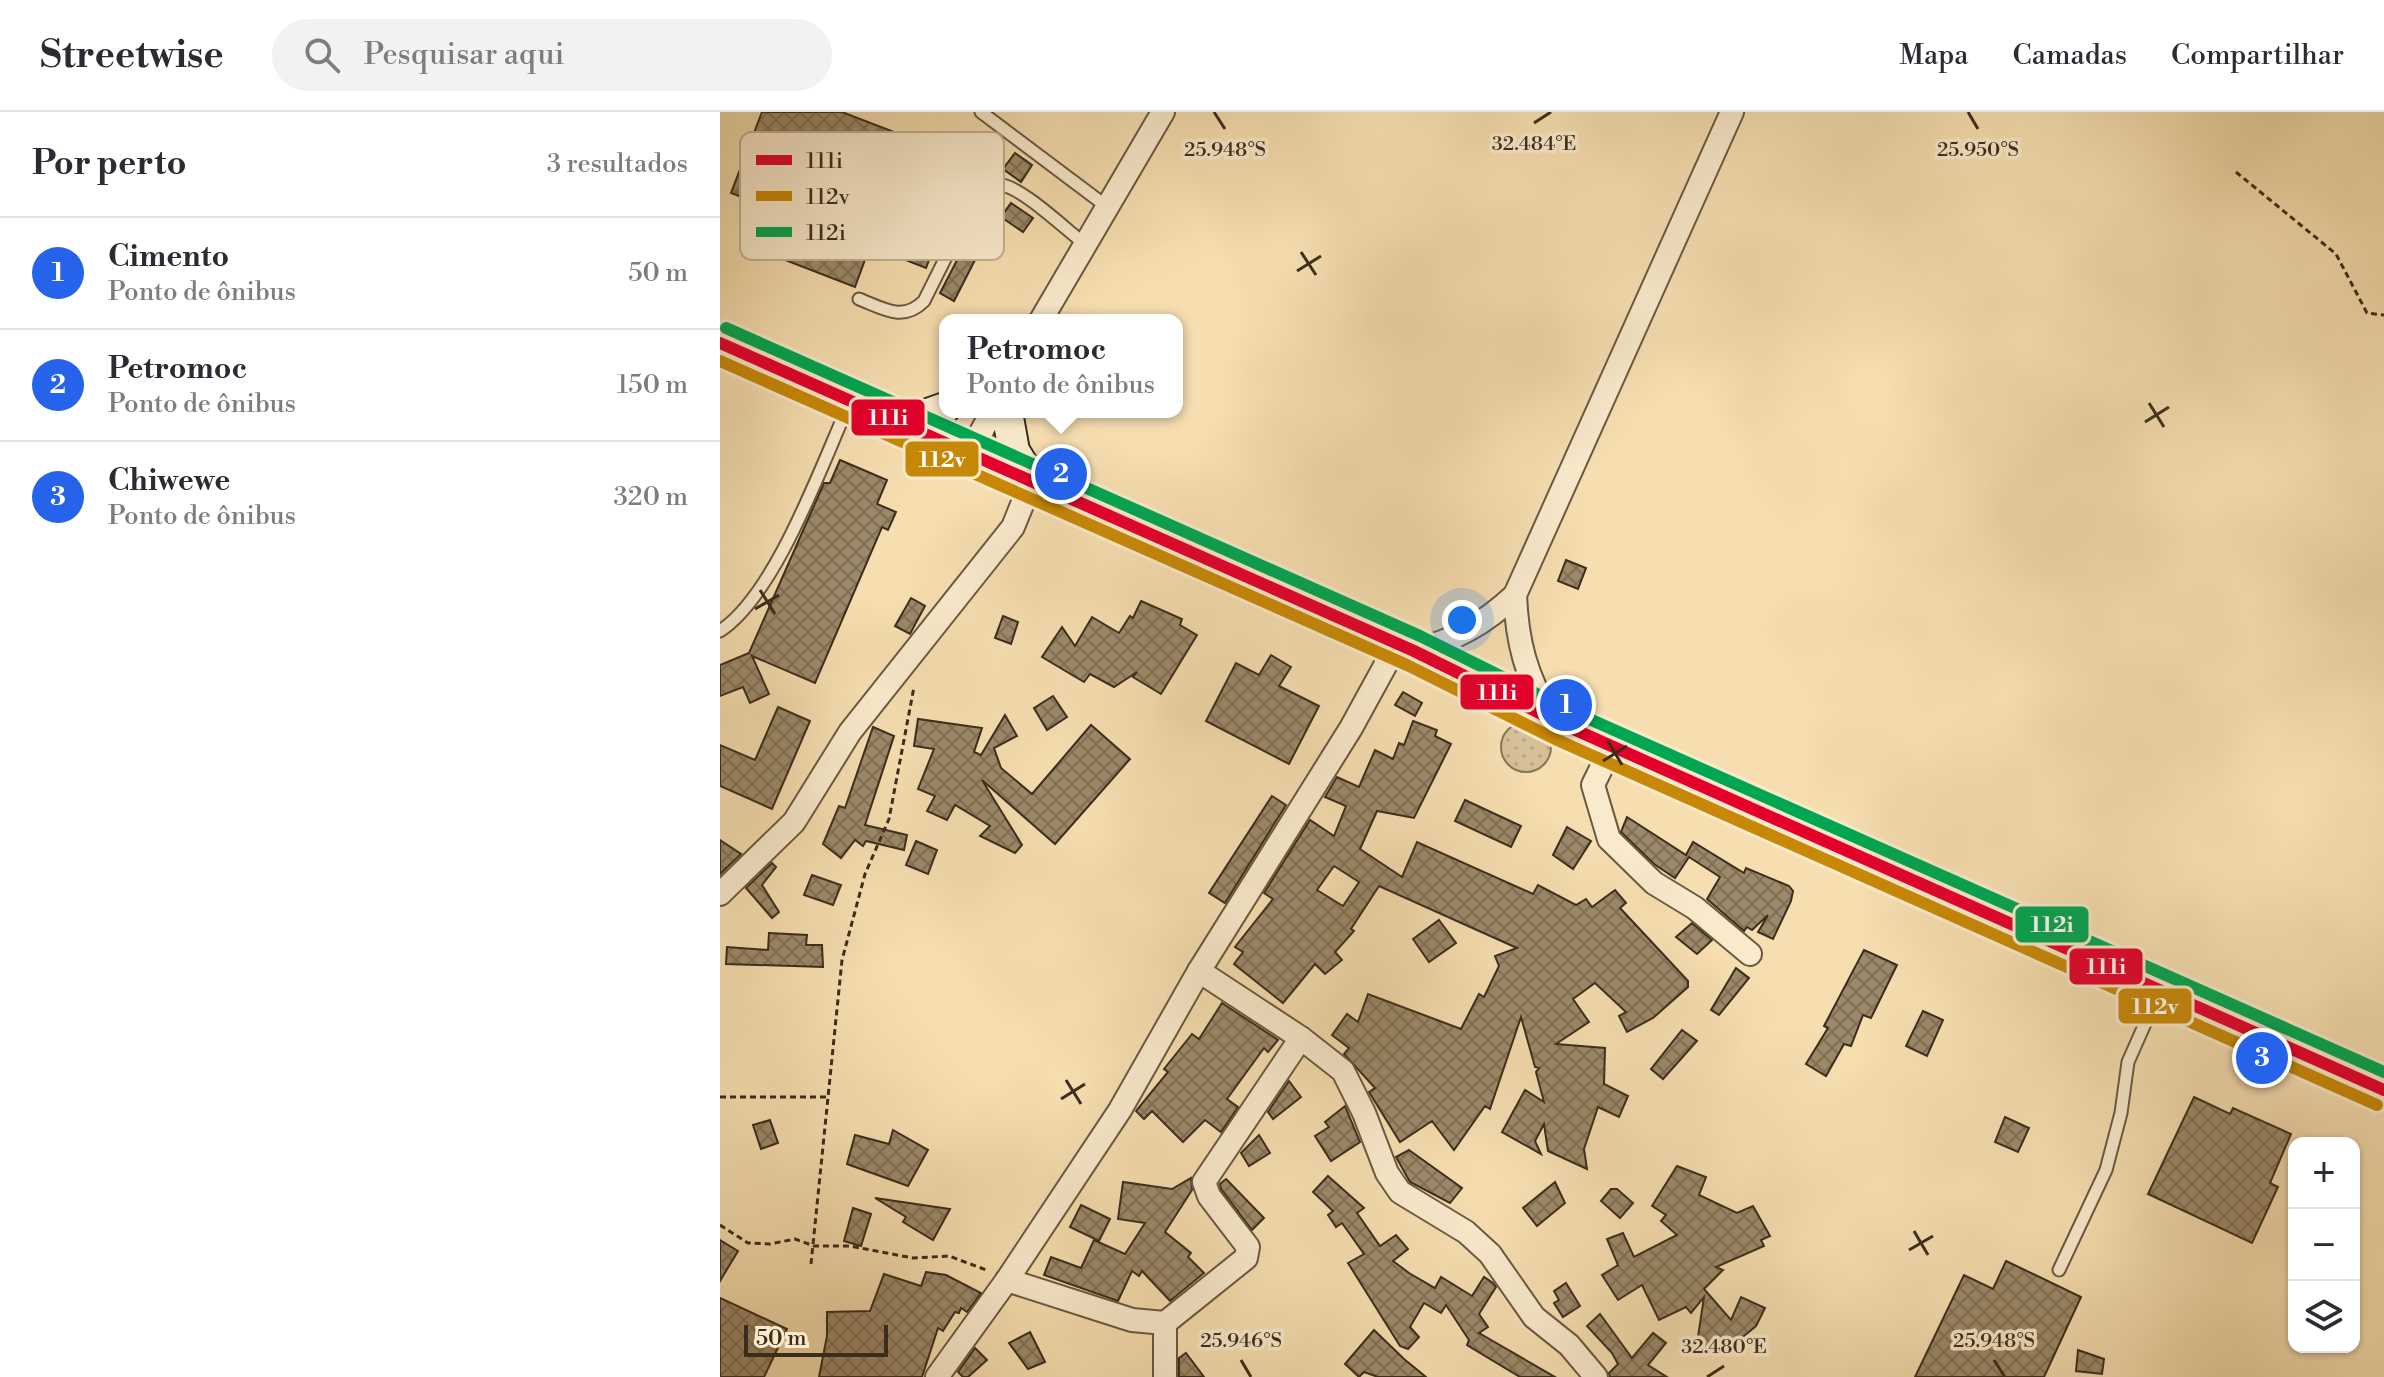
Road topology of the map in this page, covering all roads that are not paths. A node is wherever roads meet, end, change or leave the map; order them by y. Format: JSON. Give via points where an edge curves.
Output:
{"nodes":[{"id":1,"x":981,"y":112,"type":"edge"},
{"id":2,"x":1163,"y":112,"type":"edge"},
{"id":3,"x":1732,"y":112,"type":"edge"},
{"id":4,"x":1004,"y":186,"type":"edge"},
{"id":5,"x":1106,"y":206,"type":"junction"},
{"id":6,"x":1085,"y":244,"type":"junction"},
{"id":7,"x":944,"y":260,"type":"edge"},
{"id":8,"x":859,"y":299,"type":"dead end"},
{"id":9,"x":1044,"y":314,"type":"edge"},
{"id":10,"x":720,"y":343,"type":"edge"},
{"id":11,"x":849,"y":403,"type":"junction"},
{"id":12,"x":939,"y":410,"type":"edge"},
{"id":13,"x":989,"y":418,"type":"edge"},
{"id":14,"x":1008,"y":418,"type":"edge"},
{"id":15,"x":884,"y":419,"type":"junction"},
{"id":16,"x":970,"y":453,"type":"junction"},
{"id":17,"x":1032,"y":480,"type":"junction"},
{"id":18,"x":1515,"y":595,"type":"junction"},
{"id":19,"x":720,"y":631,"type":"edge"},
{"id":20,"x":1405,"y":647,"type":"junction"},
{"id":21,"x":1550,"y":716,"type":"junction"},
{"id":22,"x":1612,"y":746,"type":"junction"},
{"id":23,"x":720,"y":894,"type":"edge"},
{"id":24,"x":1750,"y":954,"type":"dead end"},
{"id":25,"x":1199,"y":971,"type":"junction"},
{"id":26,"x":2159,"y":991,"type":"junction"},
{"id":27,"x":1301,"y":1038,"type":"junction"},
{"id":28,"x":2384,"y":1090,"type":"edge"},
{"id":29,"x":2059,"y":1270,"type":"dead end"},
{"id":30,"x":1007,"y":1280,"type":"junction"},
{"id":31,"x":1165,"y":1323,"type":"junction"},
{"id":32,"x":937,"y":1377,"type":"edge"},
{"id":33,"x":1165,"y":1377,"type":"edge"},
{"id":34,"x":1596,"y":1377,"type":"edge"}],
"edges":[{"from":1,"to":5,"type":"lane"},
{"from":2,"to":5,"type":"street"},
{"from":3,"to":18,"type":"street"},
{"from":4,"to":6,"type":"lane"},
{"from":5,"to":6,"type":"street"},
{"from":6,"to":9,"type":"street"},
{"from":7,"to":8,"type":"lane","via":[[915,309],[896,314]]},
{"from":10,"to":11,"type":"main road"},
{"from":11,"to":15,"type":"main road"},
{"from":11,"to":19,"type":"lane","via":[[786,543],[748,606]]},
{"from":12,"to":15,"type":"main road","via":[[917,418]]},
{"from":13,"to":16,"type":"street"},
{"from":14,"to":17,"type":"main road","via":[[1014,451]]},
{"from":15,"to":16,"type":"main road"},
{"from":16,"to":17,"type":"main road"},
{"from":17,"to":20,"type":"main road"},
{"from":17,"to":23,"type":"street","via":[[1013,527],[850,732],[794,822]]},
{"from":18,"to":20,"type":"street","via":[[1466,633]]},
{"from":18,"to":21,"type":"street","via":[[1525,668]]},
{"from":20,"to":21,"type":"main road"},
{"from":20,"to":25,"type":"street"},
{"from":21,"to":22,"type":"main road"},
{"from":22,"to":24,"type":"street","via":[[1593,785],[1609,839],[1654,883],[1695,908]]},
{"from":22,"to":26,"type":"main road"},
{"from":25,"to":27,"type":"street"},
{"from":25,"to":30,"type":"street","via":[[1120,1110]]},
{"from":26,"to":28,"type":"main road"},
{"from":26,"to":29,"type":"lane","via":[[2128,1062],[2106,1170]]},
{"from":27,"to":31,"type":"street","via":[[1204,1182],[1248,1247],[1246,1258]]},
{"from":27,"to":34,"type":"street","via":[[1343,1071],[1400,1192],[1466,1232],[1490,1254],[1534,1317],[1569,1345]]},
{"from":30,"to":31,"type":"street","via":[[1132,1320]]},
{"from":30,"to":32,"type":"street"},
{"from":31,"to":33,"type":"street"}]}
